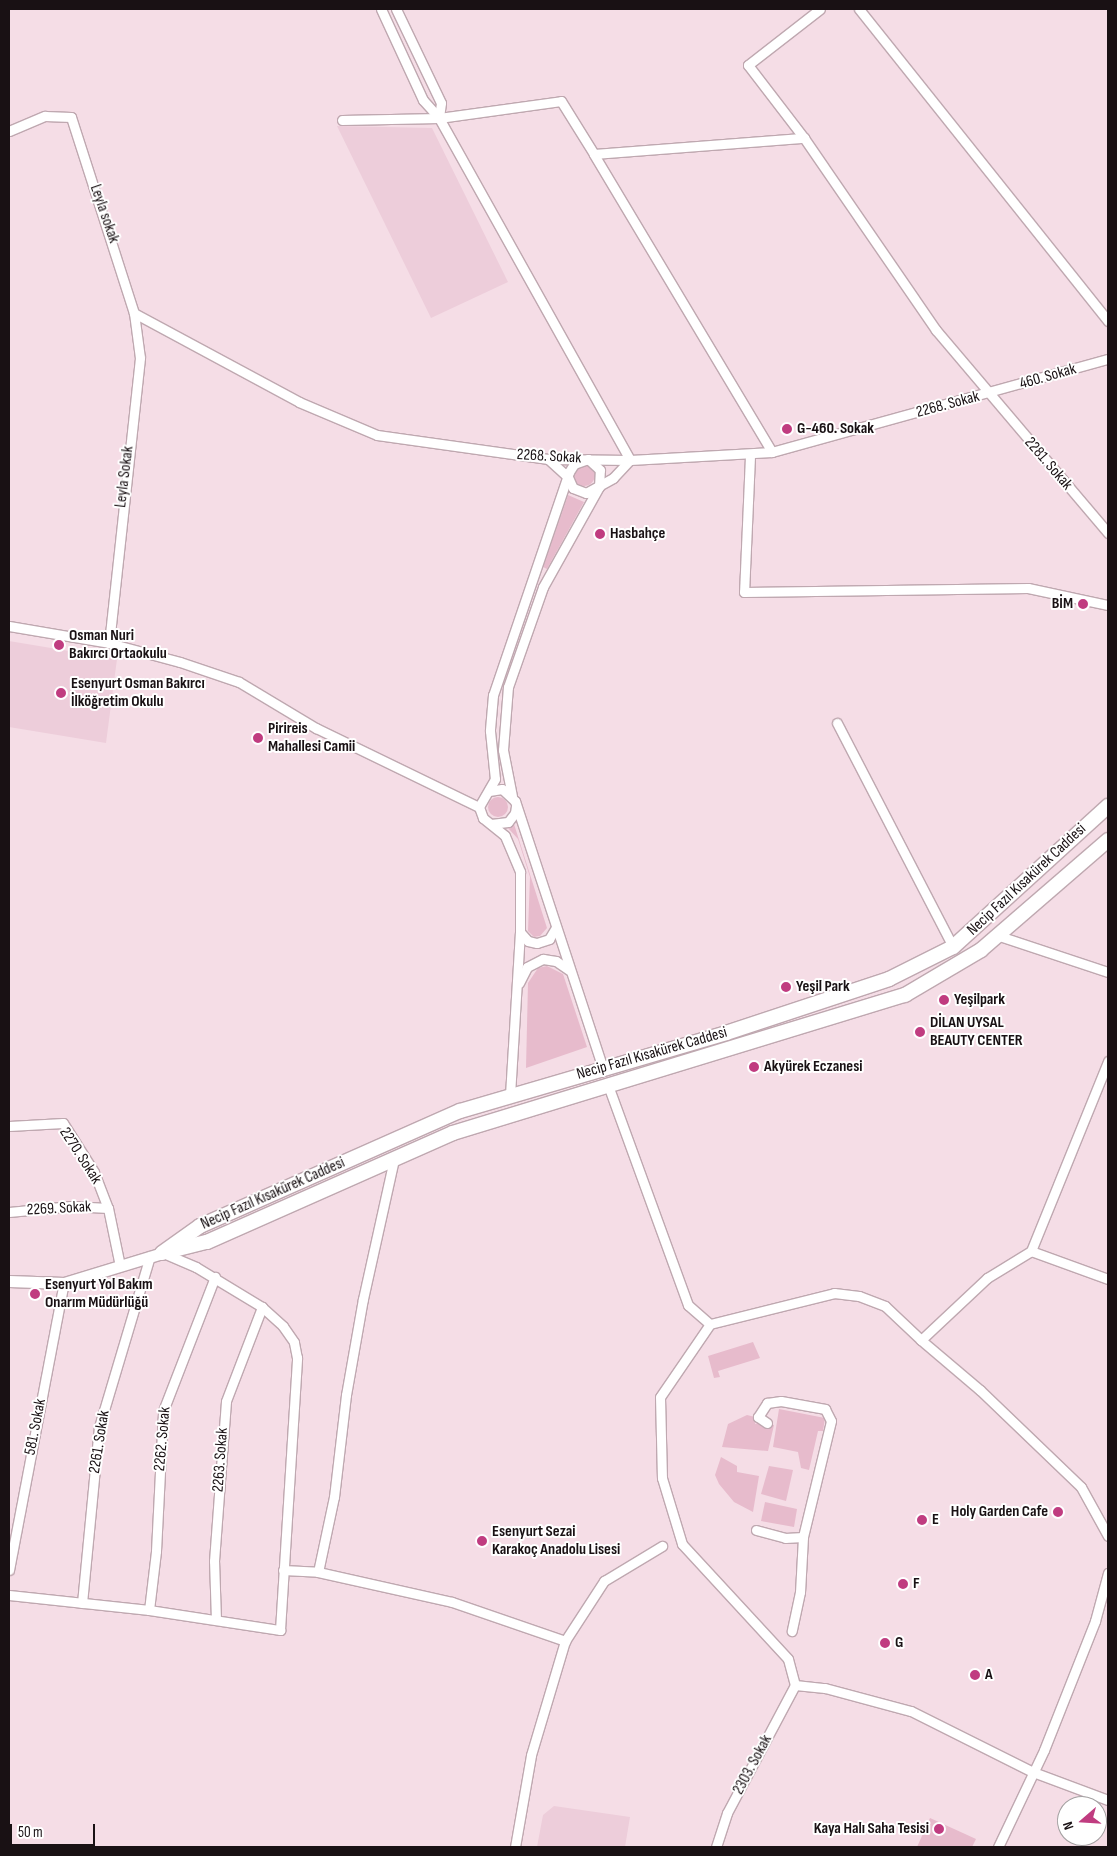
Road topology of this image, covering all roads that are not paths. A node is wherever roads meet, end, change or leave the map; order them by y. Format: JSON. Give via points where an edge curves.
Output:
{"nodes":[{"id":1,"x":381,"y":9,"type":"edge"},
{"id":2,"x":396,"y":9,"type":"edge"},
{"id":3,"x":820,"y":9,"type":"edge"},
{"id":4,"x":859,"y":9,"type":"edge"},
{"id":5,"x":439,"y":118,"type":"junction"},
{"id":6,"x":342,"y":120,"type":"dead end"},
{"id":7,"x":9,"y":130,"type":"edge"},
{"id":8,"x":804,"y":138,"type":"junction"},
{"id":9,"x":594,"y":154,"type":"junction"},
{"id":10,"x":134,"y":313,"type":"junction"},
{"id":11,"x":1108,"y":321,"type":"edge"},
{"id":12,"x":1108,"y":359,"type":"edge"},
{"id":13,"x":988,"y":394,"type":"junction"},
{"id":14,"x":772,"y":452,"type":"junction"},
{"id":15,"x":750,"y":456,"type":"junction"},
{"id":16,"x":548,"y":459,"type":"junction"},
{"id":17,"x":588,"y":459,"type":"junction"},
{"id":18,"x":630,"y":460,"type":"junction"},
{"id":19,"x":568,"y":477,"type":"junction"},
{"id":20,"x":599,"y":487,"type":"junction"},
{"id":21,"x":1108,"y":533,"type":"edge"},
{"id":22,"x":1108,"y":605,"type":"edge"},
{"id":23,"x":9,"y":626,"type":"edge"},
{"id":24,"x":109,"y":642,"type":"junction"},
{"id":25,"x":837,"y":723,"type":"dead end"},
{"id":26,"x":489,"y":791,"type":"junction"},
{"id":27,"x":514,"y":799,"type":"junction"},
{"id":28,"x":1108,"y":806,"type":"edge"},
{"id":29,"x":479,"y":807,"type":"junction"},
{"id":30,"x":487,"y":822,"type":"junction"},
{"id":31,"x":1108,"y":840,"type":"edge"},
{"id":32,"x":977,"y":927,"type":"junction"},
{"id":33,"x":555,"y":929,"type":"junction"},
{"id":34,"x":520,"y":932,"type":"junction"},
{"id":35,"x":996,"y":935,"type":"junction"},
{"id":36,"x":953,"y":947,"type":"junction"},
{"id":37,"x":569,"y":970,"type":"junction"},
{"id":38,"x":1108,"y":972,"type":"edge"},
{"id":39,"x":517,"y":988,"type":"junction"},
{"id":40,"x":1108,"y":1061,"type":"edge"},
{"id":41,"x":603,"y":1069,"type":"junction"},
{"id":42,"x":609,"y":1088,"type":"junction"},
{"id":43,"x":510,"y":1095,"type":"junction"},
{"id":44,"x":9,"y":1126,"type":"edge"},
{"id":45,"x":394,"y":1159,"type":"junction"},
{"id":46,"x":108,"y":1208,"type":"junction"},
{"id":47,"x":9,"y":1212,"type":"edge"},
{"id":48,"x":1031,"y":1251,"type":"junction"},
{"id":49,"x":156,"y":1254,"type":"junction"},
{"id":50,"x":120,"y":1266,"type":"junction"},
{"id":51,"x":215,"y":1277,"type":"junction"},
{"id":52,"x":1108,"y":1279,"type":"edge"},
{"id":53,"x":9,"y":1281,"type":"edge"},
{"id":54,"x":64,"y":1283,"type":"junction"},
{"id":55,"x":262,"y":1307,"type":"junction"},
{"id":56,"x":710,"y":1324,"type":"junction"},
{"id":57,"x":921,"y":1340,"type":"junction"},
{"id":58,"x":767,"y":1423,"type":"dead end"},
{"id":59,"x":756,"y":1530,"type":"dead end"},
{"id":60,"x":1108,"y":1536,"type":"edge"},
{"id":61,"x":803,"y":1537,"type":"junction"},
{"id":62,"x":662,"y":1546,"type":"dead end"},
{"id":63,"x":9,"y":1570,"type":"edge"},
{"id":64,"x":283,"y":1570,"type":"junction"},
{"id":65,"x":318,"y":1572,"type":"junction"},
{"id":66,"x":1108,"y":1573,"type":"edge"},
{"id":67,"x":9,"y":1595,"type":"edge"},
{"id":68,"x":82,"y":1603,"type":"junction"},
{"id":69,"x":149,"y":1610,"type":"junction"},
{"id":70,"x":216,"y":1620,"type":"junction"},
{"id":71,"x":792,"y":1631,"type":"dead end"},
{"id":72,"x":565,"y":1640,"type":"junction"},
{"id":73,"x":795,"y":1685,"type":"junction"},
{"id":74,"x":1033,"y":1772,"type":"junction"},
{"id":75,"x":1108,"y":1800,"type":"edge"},
{"id":76,"x":515,"y":1847,"type":"edge"},
{"id":77,"x":716,"y":1847,"type":"edge"},
{"id":78,"x":998,"y":1847,"type":"edge"}],
"edges":[{"from":1,"to":5,"type":"street","via":[[423,100]]},
{"from":2,"to":5,"type":"street","via":[[441,103]]},
{"from":3,"to":8,"type":"street","name":"2281. Sokak","via":[[748,65]]},
{"from":4,"to":11,"type":"street"},
{"from":5,"to":6,"type":"street"},
{"from":5,"to":9,"type":"street","via":[[561,101]]},
{"from":5,"to":18,"type":"street"},
{"from":7,"to":10,"type":"street","name":"Leyla sokak","via":[[45,116],[71,117]]},
{"from":8,"to":9,"type":"street"},
{"from":8,"to":13,"type":"street","name":"2281. Sokak","via":[[936,330]]},
{"from":9,"to":14,"type":"street"},
{"from":10,"to":16,"type":"street","name":"2268. Sokak","via":[[299,402],[377,435]]},
{"from":10,"to":24,"type":"street","name":"Leyla Sokak","via":[[140,358]]},
{"from":12,"to":13,"type":"street","name":"460. Sokak"},
{"from":13,"to":14,"type":"street","name":"2268. Sokak"},
{"from":13,"to":21,"type":"street","name":"2281. Sokak"},
{"from":14,"to":15,"type":"street","name":"2268. Sokak"},
{"from":15,"to":18,"type":"street","name":"2268. Sokak"},
{"from":15,"to":22,"type":"street","via":[[744,592],[1028,588]]},
{"from":16,"to":17,"type":"street","name":"2268. Sokak"},
{"from":16,"to":19,"type":"street"},
{"from":17,"to":18,"type":"street","name":"2268. Sokak"},
{"from":17,"to":19,"type":"street","via":[[574,464]]},
{"from":17,"to":20,"type":"street","via":[[600,470]]},
{"from":18,"to":20,"type":"street","via":[[623,470]]},
{"from":19,"to":20,"type":"street","via":[[574,488],[582,492]]},
{"from":19,"to":26,"type":"street","via":[[493,694],[490,732],[495,780]]},
{"from":20,"to":27,"type":"street","via":[[543,587],[508,687],[502,750]]},
{"from":23,"to":24,"type":"street"},
{"from":24,"to":29,"type":"street","via":[[239,682],[316,728]]},
{"from":25,"to":36,"type":"street"},
{"from":26,"to":27,"type":"street","via":[[502,789]]},
{"from":26,"to":29,"type":"street"},
{"from":27,"to":30,"type":"street","via":[[515,813],[508,822],[497,826]]},
{"from":27,"to":33,"type":"street"},
{"from":28,"to":32,"type":"main road","name":"Necip Fazıl Kısakürek Caddesi"},
{"from":29,"to":30,"type":"street"},
{"from":30,"to":34,"type":"street","via":[[505,836],[520,872]]},
{"from":31,"to":35,"type":"main road","name":"Necip Fazıl Kısakürek Caddesi"},
{"from":32,"to":35,"type":"main road"},
{"from":32,"to":36,"type":"main road","name":"Necip Fazıl Kısakürek Caddesi"},
{"from":33,"to":34,"type":"street","via":[[549,939],[537,943],[528,941]]},
{"from":33,"to":37,"type":"street"},
{"from":34,"to":39,"type":"street"},
{"from":35,"to":38,"type":"street"},
{"from":35,"to":42,"type":"main road","name":"Necip Fazıl Kısakürek Caddesi","via":[[956,966],[906,995]]},
{"from":36,"to":41,"type":"main road","name":"Necip Fazıl Kısakürek Caddesi","via":[[880,983]]},
{"from":37,"to":39,"type":"street","via":[[550,959],[538,961],[527,967]]},
{"from":37,"to":41,"type":"street"},
{"from":39,"to":43,"type":"street"},
{"from":40,"to":48,"type":"street"},
{"from":41,"to":42,"type":"main road"},
{"from":41,"to":43,"type":"main road","name":"Necip Fazıl Kısakürek Caddesi"},
{"from":42,"to":45,"type":"main road","name":"Necip Fazıl Kısakürek Caddesi","via":[[493,1120]]},
{"from":42,"to":56,"type":"street","via":[[688,1306]]},
{"from":43,"to":49,"type":"main road","name":"Necip Fazıl Kısakürek Caddesi","via":[[432,1122],[200,1226]]},
{"from":44,"to":46,"type":"street","name":"2270. Sokak","via":[[63,1123],[94,1172]]},
{"from":45,"to":49,"type":"main road","name":"Necip Fazıl Kısakürek Caddesi","via":[[207,1242]]},
{"from":45,"to":65,"type":"street","via":[[346,1395],[334,1497]]},
{"from":46,"to":47,"type":"street","name":"2269. Sokak","via":[[71,1206]]},
{"from":46,"to":50,"type":"street","name":"2270. Sokak"},
{"from":48,"to":52,"type":"street"},
{"from":48,"to":57,"type":"street","via":[[987,1278]]},
{"from":49,"to":50,"type":"street","name":"Necip Fazıl Kısakürek Caddesi"},
{"from":49,"to":51,"type":"street"},
{"from":49,"to":68,"type":"street","name":"2261. Sokak","via":[[99,1427]]},
{"from":50,"to":54,"type":"street","name":"Necip Fazıl Kısakürek Caddesi"},
{"from":51,"to":55,"type":"street"},
{"from":51,"to":69,"type":"street","name":"2262. Sokak","via":[[163,1411],[156,1551]]},
{"from":53,"to":54,"type":"street","name":"Necip Fazıl Kısakürek Caddesi"},
{"from":54,"to":63,"type":"street","name":"581. Sokak"},
{"from":55,"to":64,"type":"street","via":[[283,1326],[294,1342],[297,1358]]},
{"from":55,"to":70,"type":"street","name":"2263. Sokak","via":[[226,1401],[214,1562]]},
{"from":56,"to":57,"type":"street","via":[[834,1293],[859,1296],[885,1306]]},
{"from":56,"to":73,"type":"street","via":[[660,1397],[662,1478],[682,1544],[788,1659]]},
{"from":57,"to":60,"type":"street","via":[[980,1390],[1081,1487]]},
{"from":58,"to":61,"type":"street","via":[[758,1417],[767,1403],[781,1401],[826,1409],[831,1422]]},
{"from":59,"to":61,"type":"street","via":[[785,1538]]},
{"from":61,"to":71,"type":"street","via":[[800,1592]]},
{"from":62,"to":72,"type":"street","via":[[604,1581]]},
{"from":64,"to":65,"type":"street"},
{"from":64,"to":70,"type":"street","via":[[280,1630]]},
{"from":65,"to":72,"type":"street","via":[[452,1602]]},
{"from":66,"to":74,"type":"street","via":[[1095,1621]]},
{"from":67,"to":68,"type":"street"},
{"from":68,"to":69,"type":"street"},
{"from":69,"to":70,"type":"street"},
{"from":72,"to":76,"type":"street","via":[[531,1755]]},
{"from":73,"to":74,"type":"street","via":[[825,1688],[911,1711]]},
{"from":73,"to":77,"type":"street","name":"2303. Sokak","via":[[728,1813]]},
{"from":74,"to":75,"type":"street"},
{"from":74,"to":78,"type":"street"}]}
